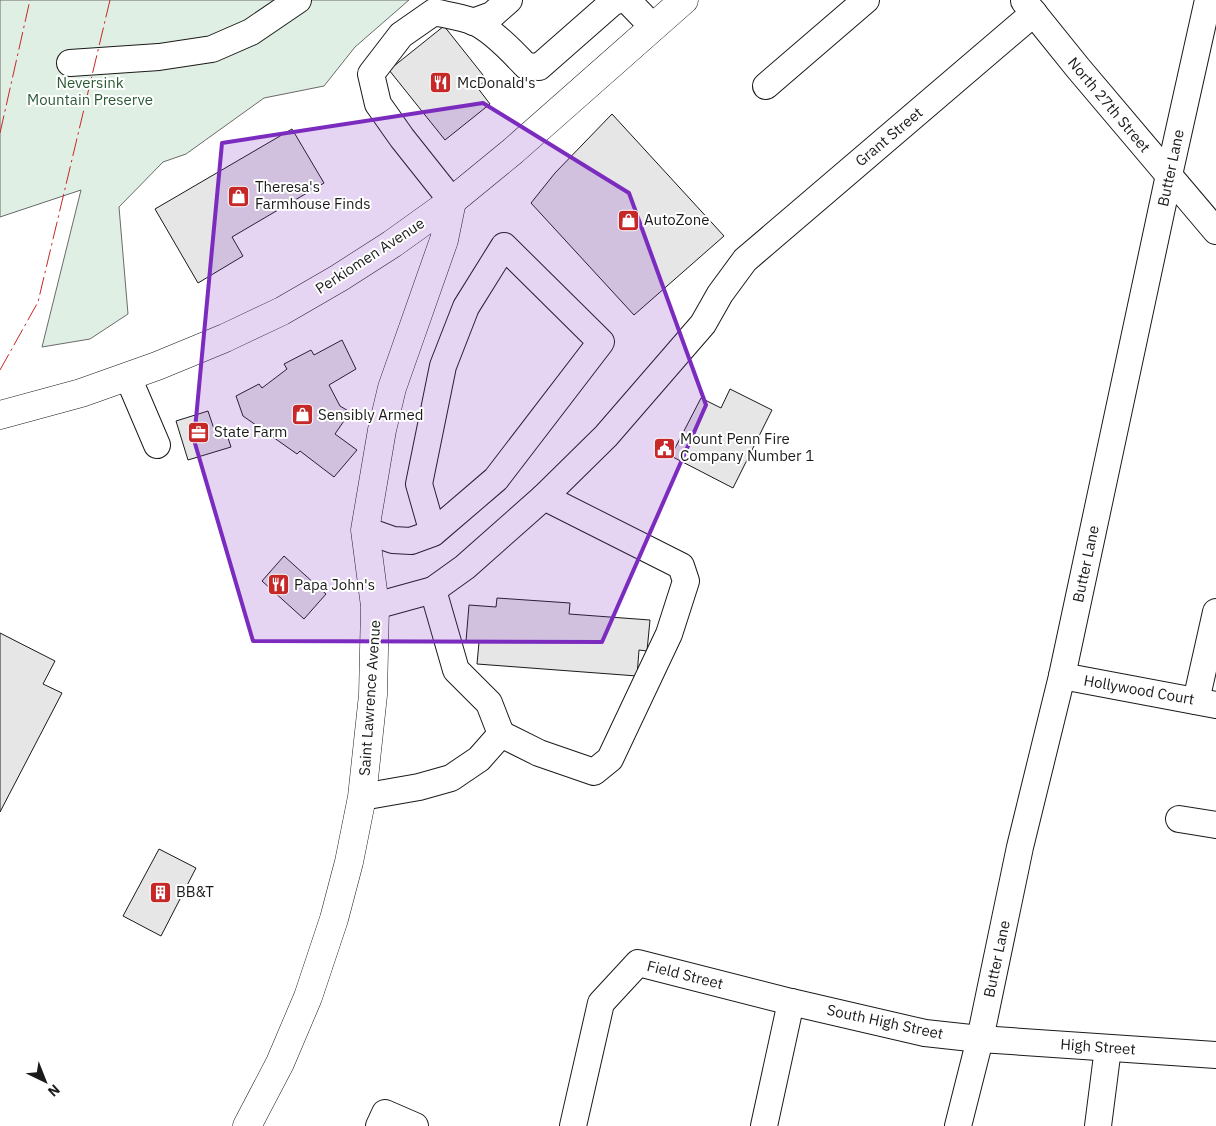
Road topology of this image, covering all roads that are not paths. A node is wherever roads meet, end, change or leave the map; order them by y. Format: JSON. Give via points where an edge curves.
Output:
{"nodes":[{"id":1,"x":298,"y":0,"type":"edge"},
{"id":2,"x":509,"y":0,"type":"edge"},
{"id":3,"x":620,"y":0,"type":"edge"},
{"id":4,"x":627,"y":0,"type":"edge"},
{"id":5,"x":684,"y":0,"type":"edge"},
{"id":6,"x":866,"y":0,"type":"edge"},
{"id":7,"x":1208,"y":0,"type":"edge"},
{"id":8,"x":1029,"y":7,"type":"edge"},
{"id":9,"x":473,"y":22,"type":"junction"},
{"id":10,"x":653,"y":27,"type":"junction"},
{"id":11,"x":70,"y":63,"type":"dead end"},
{"id":12,"x":766,"y":86,"type":"dead end"},
{"id":13,"x":1169,"y":175,"type":"junction"},
{"id":14,"x":452,"y":201,"type":"junction"},
{"id":15,"x":1216,"y":231,"type":"edge"},
{"id":16,"x":128,"y":376,"type":"junction"},
{"id":17,"x":0,"y":415,"type":"edge"},
{"id":18,"x":157,"y":445,"type":"dead end"},
{"id":19,"x":544,"y":497,"type":"junction"},
{"id":20,"x":365,"y":530,"type":"junction"},
{"id":21,"x":433,"y":533,"type":"junction"},
{"id":22,"x":433,"y":590,"type":"junction"},
{"id":23,"x":376,"y":606,"type":"junction"},
{"id":24,"x":1216,"y":612,"type":"edge"},
{"id":25,"x":1062,"y":676,"type":"junction"},
{"id":26,"x":1206,"y":703,"type":"edge"},
{"id":27,"x":501,"y":734,"type":"junction"},
{"id":28,"x":362,"y":797,"type":"junction"},
{"id":29,"x":1179,"y":819,"type":"dead end"},
{"id":30,"x":1216,"y":825,"type":"edge"},
{"id":31,"x":791,"y":1002,"type":"junction"},
{"id":32,"x":980,"y":1039,"type":"junction"},
{"id":33,"x":1108,"y":1048,"type":"junction"},
{"id":34,"x":1216,"y":1055,"type":"edge"},
{"id":35,"x":247,"y":1126,"type":"edge"},
{"id":36,"x":379,"y":1126,"type":"edge"},
{"id":37,"x":416,"y":1126,"type":"edge"},
{"id":38,"x":573,"y":1126,"type":"edge"},
{"id":39,"x":764,"y":1126,"type":"edge"},
{"id":40,"x":958,"y":1126,"type":"edge"},
{"id":41,"x":1098,"y":1126,"type":"edge"}],
"edges":[{"from":1,"to":11,"type":"street","via":[[251,32],[212,49],[159,57]]},
{"from":2,"to":9,"type":"street","via":[[492,15]]},
{"from":3,"to":9,"type":"street","via":[[613,2],[539,67],[526,66],[497,38]]},
{"from":4,"to":10,"type":"street"},
{"from":5,"to":10,"type":"main road","name":"Perkiomen Avenue"},
{"from":6,"to":12,"type":"street"},
{"from":7,"to":13,"type":"street","name":"Butter Lane"},
{"from":8,"to":13,"type":"street","name":"North 27th Street"},
{"from":8,"to":19,"type":"street","name":"Grant Street","via":[[745,260],[703,324],[606,436]]},
{"from":9,"to":14,"type":"street","via":[[434,12],[402,35],[371,74],[378,104]]},
{"from":10,"to":14,"type":"main road","name":"Perkiomen Avenue"},
{"from":13,"to":15,"type":"street","name":"North 27th Street"},
{"from":13,"to":25,"type":"street","name":"Butter Lane"},
{"from":14,"to":16,"type":"main road","name":"Perkiomen Avenue","via":[[392,244],[282,311],[226,338]]},
{"from":14,"to":20,"type":"main road","name":"Saint Lawrence Avenue","via":[[444,240],[392,388]]},
{"from":16,"to":17,"type":"main road","name":"Perkiomen Avenue","via":[[81,393]]},
{"from":16,"to":18,"type":"street"},
{"from":19,"to":22,"type":"street","name":"Grant Street"},
{"from":19,"to":27,"type":"street","via":[[681,566],[686,581],[669,634],[610,759],[594,772],[539,753]]},
{"from":20,"to":21,"type":"street","via":[[393,540],[411,540]]},
{"from":20,"to":23,"type":"main road","name":"Saint Lawrence Avenue"},
{"from":21,"to":21,"type":"street","via":[[419,484],[443,366],[466,308],[504,246],[601,342],[496,479]]},
{"from":22,"to":23,"type":"street"},
{"from":22,"to":27,"type":"street","via":[[456,670],[489,703]]},
{"from":23,"to":28,"type":"main road","name":"Saint Lawrence Avenue","via":[[373,695]]},
{"from":24,"to":26,"type":"street"},
{"from":25,"to":26,"type":"street","name":"Hollywood Court"},
{"from":25,"to":32,"type":"street","name":"Butter Lane","via":[[1020,847]]},
{"from":27,"to":28,"type":"street","via":[[479,759],[451,778]]},
{"from":28,"to":35,"type":"main road","name":"Saint Lawrence Avenue","via":[[334,919],[308,997],[280,1063]]},
{"from":29,"to":30,"type":"street"},
{"from":31,"to":32,"type":"street","name":"South High Street","via":[[925,1033]]},
{"from":31,"to":38,"type":"street","name":"Field Street","via":[[638,963],[602,1002]]},
{"from":31,"to":39,"type":"street"},
{"from":32,"to":33,"type":"street","name":"High Street"},
{"from":32,"to":40,"type":"street","name":"Butter Lane"},
{"from":33,"to":34,"type":"street","name":"High Street"},
{"from":33,"to":41,"type":"street"},
{"from":36,"to":37,"type":"street","via":[[385,1113]]}]}
